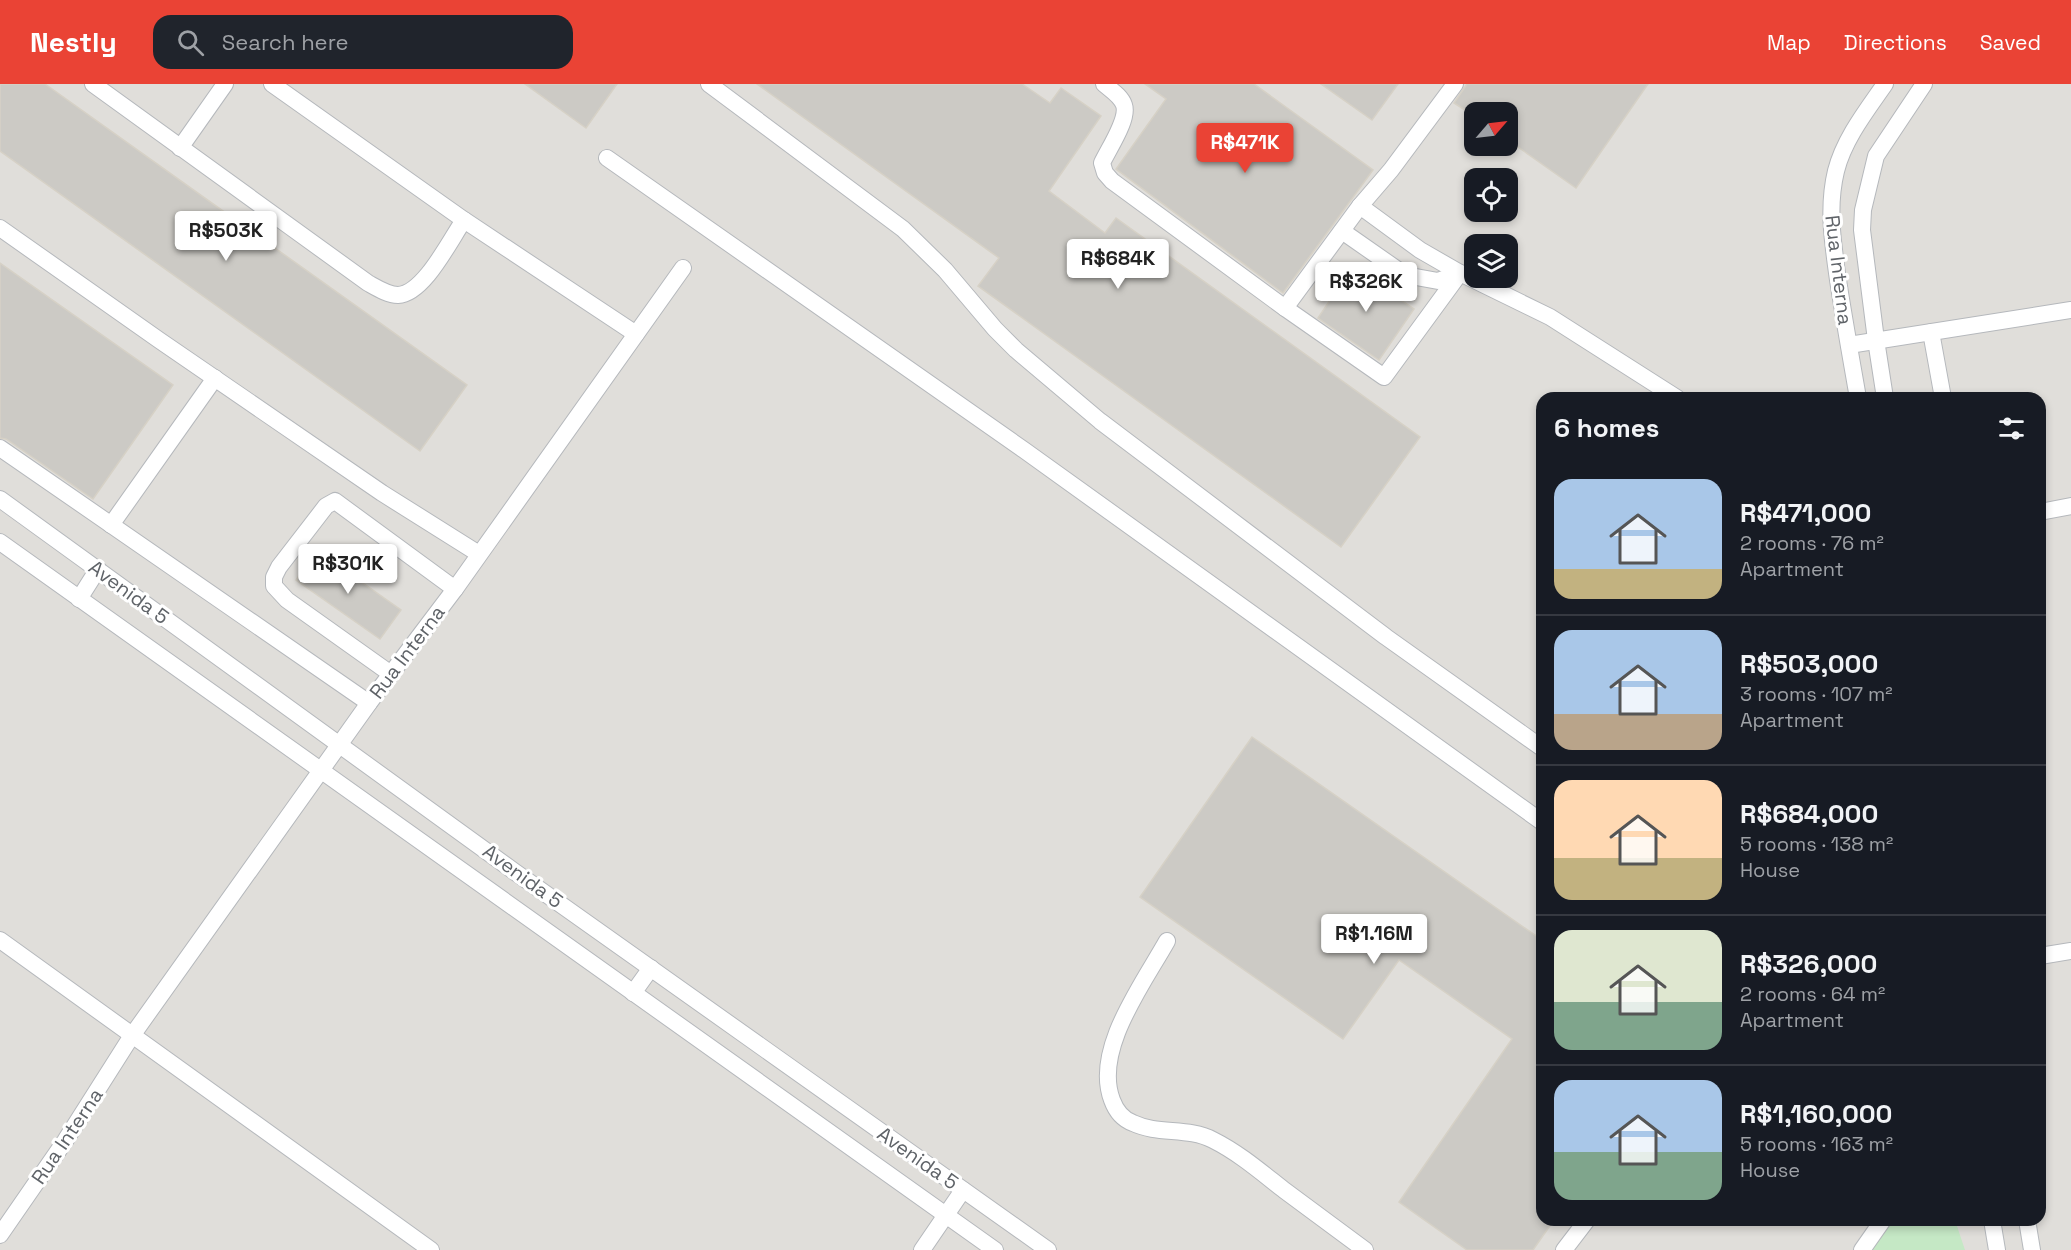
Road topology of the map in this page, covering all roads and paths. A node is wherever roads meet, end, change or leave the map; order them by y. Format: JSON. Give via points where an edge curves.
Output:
{"nodes":[{"id":1,"x":93,"y":84,"type":"edge"},
{"id":2,"x":225,"y":84,"type":"edge"},
{"id":3,"x":272,"y":84,"type":"edge"},
{"id":4,"x":709,"y":84,"type":"edge"},
{"id":5,"x":1104,"y":84,"type":"edge"},
{"id":6,"x":1455,"y":84,"type":"edge"},
{"id":7,"x":1886,"y":84,"type":"edge"},
{"id":8,"x":1924,"y":84,"type":"edge"},
{"id":9,"x":180,"y":148,"type":"junction"},
{"id":10,"x":607,"y":158,"type":"dead end"},
{"id":11,"x":1360,"y":206,"type":"junction"},
{"id":12,"x":464,"y":220,"type":"junction"},
{"id":13,"x":0,"y":228,"type":"edge"},
{"id":14,"x":1342,"y":231,"type":"junction"},
{"id":15,"x":683,"y":268,"type":"dead end"},
{"id":16,"x":1460,"y":273,"type":"junction"},
{"id":17,"x":1285,"y":308,"type":"junction"},
{"id":18,"x":2071,"y":310,"type":"edge"},
{"id":19,"x":1931,"y":332,"type":"junction"},
{"id":20,"x":636,"y":334,"type":"junction"},
{"id":21,"x":1876,"y":340,"type":"junction"},
{"id":22,"x":1849,"y":345,"type":"junction"},
{"id":23,"x":215,"y":378,"type":"junction"},
{"id":24,"x":1668,"y":392,"type":"edge"},
{"id":25,"x":1857,"y":392,"type":"edge"},
{"id":26,"x":1885,"y":392,"type":"edge"},
{"id":27,"x":1942,"y":392,"type":"edge"},
{"id":28,"x":0,"y":448,"type":"edge"},
{"id":29,"x":0,"y":499,"type":"edge"},
{"id":30,"x":2071,"y":506,"type":"edge"},
{"id":31,"x":2046,"y":511,"type":"edge"},
{"id":32,"x":111,"y":525,"type":"junction"},
{"id":33,"x":0,"y":542,"type":"edge"},
{"id":34,"x":479,"y":554,"type":"junction"},
{"id":35,"x":98,"y":569,"type":"junction"},
{"id":36,"x":455,"y":589,"type":"junction"},
{"id":37,"x":79,"y":599,"type":"junction"},
{"id":38,"x":391,"y":674,"type":"junction"},
{"id":39,"x":369,"y":703,"type":"junction"},
{"id":40,"x":340,"y":744,"type":"junction"},
{"id":41,"x":1536,"y":744,"type":"edge"},
{"id":42,"x":321,"y":771,"type":"junction"},
{"id":43,"x":1536,"y":818,"type":"edge"},
{"id":44,"x":553,"y":898,"type":"junction"},
{"id":45,"x":537,"y":922,"type":"junction"},
{"id":46,"x":0,"y":940,"type":"edge"},
{"id":47,"x":1167,"y":941,"type":"dead end"},
{"id":48,"x":2071,"y":951,"type":"edge"},
{"id":49,"x":2046,"y":955,"type":"edge"},
{"id":50,"x":651,"y":968,"type":"junction"},
{"id":51,"x":633,"y":993,"type":"junction"},
{"id":52,"x":132,"y":1036,"type":"junction"},
{"id":53,"x":963,"y":1190,"type":"junction"},
{"id":54,"x":946,"y":1215,"type":"junction"},
{"id":55,"x":1582,"y":1226,"type":"edge"},
{"id":56,"x":1879,"y":1226,"type":"edge"},
{"id":57,"x":1993,"y":1226,"type":"edge"},
{"id":58,"x":2028,"y":1226,"type":"edge"},
{"id":59,"x":0,"y":1235,"type":"edge"},
{"id":60,"x":430,"y":1250,"type":"edge"},
{"id":61,"x":922,"y":1250,"type":"edge"},
{"id":62,"x":995,"y":1250,"type":"edge"},
{"id":63,"x":1048,"y":1250,"type":"edge"},
{"id":64,"x":1365,"y":1250,"type":"edge"},
{"id":65,"x":1564,"y":1250,"type":"edge"},
{"id":66,"x":1862,"y":1250,"type":"edge"},
{"id":67,"x":1997,"y":1250,"type":"edge"},
{"id":68,"x":2032,"y":1250,"type":"edge"}],
"edges":[{"from":1,"to":9,"type":"lane"},
{"from":2,"to":9,"type":"lane"},
{"from":3,"to":12,"type":"lane"},
{"from":4,"to":41,"type":"lane","via":[[903,229],[1016,350],[1100,421],[1386,637]]},
{"from":5,"to":17,"type":"lane","via":[[1120,97],[1126,112],[1102,163],[1105,173]]},
{"from":6,"to":11,"type":"lane"},
{"from":7,"to":22,"type":"lane","name":"Rua Interna","via":[[1842,154],[1832,193],[1833,247]]},
{"from":8,"to":21,"type":"lane","via":[[1876,156],[1864,201],[1862,230]]},
{"from":9,"to":12,"type":"lane","via":[[368,283],[389,294],[408,293],[419,286]]},
{"from":10,"to":43,"type":"lane","via":[[1024,450]]},
{"from":11,"to":14,"type":"lane"},
{"from":11,"to":16,"type":"lane","via":[[1420,250]]},
{"from":12,"to":20,"type":"lane"},
{"from":13,"to":23,"type":"lane"},
{"from":14,"to":16,"type":"lane","via":[[1405,275],[1438,281]]},
{"from":14,"to":17,"type":"lane"},
{"from":15,"to":20,"type":"lane","name":"Rua Interna"},
{"from":16,"to":17,"type":"lane","via":[[1384,377]]},
{"from":16,"to":24,"type":"lane","via":[[1550,317]]},
{"from":18,"to":19,"type":"lane"},
{"from":19,"to":21,"type":"lane"},
{"from":19,"to":27,"type":"lane"},
{"from":20,"to":34,"type":"lane","name":"Rua Interna"},
{"from":21,"to":22,"type":"lane"},
{"from":21,"to":26,"type":"lane"},
{"from":22,"to":25,"type":"lane","name":"Rua Interna"},
{"from":23,"to":32,"type":"lane"},
{"from":23,"to":34,"type":"lane","via":[[433,527]]},
{"from":28,"to":32,"type":"lane"},
{"from":29,"to":35,"type":"lane","name":"Avenida 5"},
{"from":30,"to":31,"type":"lane"},
{"from":32,"to":39,"type":"lane"},
{"from":33,"to":37,"type":"lane","name":"Avenida 5"},
{"from":34,"to":36,"type":"lane","name":"Rua Interna"},
{"from":35,"to":37,"type":"lane"},
{"from":35,"to":40,"type":"lane","name":"Avenida 5"},
{"from":36,"to":38,"type":"lane","name":"Rua Interna"},
{"from":36,"to":38,"type":"lane","via":[[335,501],[326,506],[279,567],[274,585],[286,600]]},
{"from":37,"to":42,"type":"lane","name":"Avenida 5"},
{"from":38,"to":39,"type":"lane","name":"Rua Interna"},
{"from":39,"to":40,"type":"lane","name":"Rua Interna"},
{"from":40,"to":42,"type":"lane","name":"Rua Interna"},
{"from":40,"to":44,"type":"lane","name":"Avenida 5"},
{"from":42,"to":45,"type":"lane","name":"Avenida 5"},
{"from":42,"to":52,"type":"lane","name":"Rua Interna"},
{"from":44,"to":45,"type":"lane"},
{"from":44,"to":50,"type":"lane","name":"Avenida 5"},
{"from":45,"to":51,"type":"lane","name":"Avenida 5"},
{"from":46,"to":52,"type":"lane"},
{"from":47,"to":64,"type":"lane","via":[[1113,1041],[1107,1075],[1108,1092],[1115,1108],[1130,1122],[1143,1127],[1212,1140],[1240,1156]]},
{"from":48,"to":49,"type":"lane"},
{"from":50,"to":51,"type":"lane"},
{"from":50,"to":53,"type":"lane","name":"Avenida 5"},
{"from":51,"to":54,"type":"lane","name":"Avenida 5"},
{"from":52,"to":59,"type":"lane","name":"Rua Interna"},
{"from":52,"to":60,"type":"lane"},
{"from":53,"to":54,"type":"lane"},
{"from":53,"to":63,"type":"lane","name":"Avenida 5"},
{"from":54,"to":61,"type":"lane"},
{"from":54,"to":62,"type":"lane","name":"Avenida 5"},
{"from":55,"to":65,"type":"lane"},
{"from":56,"to":66,"type":"lane"},
{"from":57,"to":67,"type":"lane"},
{"from":58,"to":68,"type":"lane"}]}
